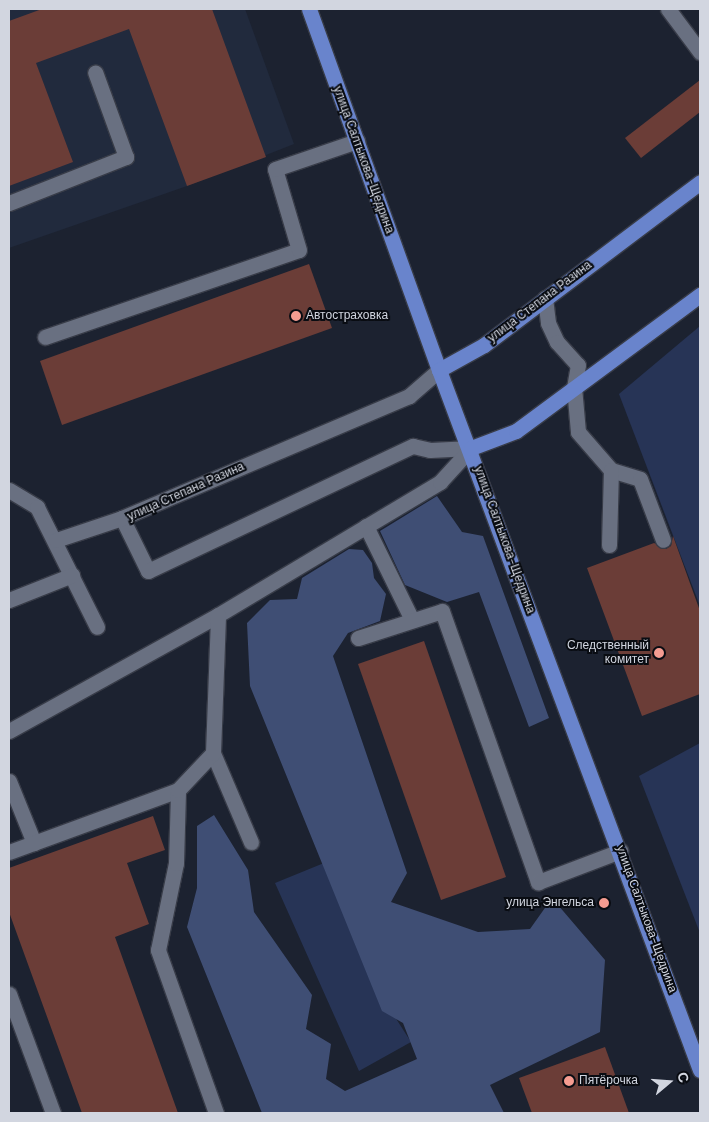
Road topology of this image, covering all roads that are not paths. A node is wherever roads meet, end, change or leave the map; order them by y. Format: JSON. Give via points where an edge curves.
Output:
{"nodes":[{"id":1,"x":309,"y":9,"type":"edge"},
{"id":2,"x":668,"y":9,"type":"edge"},
{"id":3,"x":700,"y":52,"type":"edge"},
{"id":4,"x":95,"y":72,"type":"dead end"},
{"id":5,"x":356,"y":141,"type":"junction"},
{"id":6,"x":700,"y":182,"type":"edge"},
{"id":7,"x":9,"y":203,"type":"edge"},
{"id":8,"x":700,"y":294,"type":"edge"},
{"id":9,"x":545,"y":298,"type":"junction"},
{"id":10,"x":45,"y":337,"type":"dead end"},
{"id":11,"x":439,"y":370,"type":"junction"},
{"id":12,"x":574,"y":387,"type":"junction"},
{"id":13,"x":471,"y":448,"type":"junction"},
{"id":14,"x":611,"y":470,"type":"junction"},
{"id":15,"x":9,"y":490,"type":"edge"},
{"id":16,"x":122,"y":518,"type":"junction"},
{"id":17,"x":366,"y":526,"type":"junction"},
{"id":18,"x":56,"y":540,"type":"junction"},
{"id":19,"x":663,"y":540,"type":"dead end"},
{"id":20,"x":609,"y":545,"type":"dead end"},
{"id":21,"x":72,"y":575,"type":"junction"},
{"id":22,"x":9,"y":600,"type":"edge"},
{"id":23,"x":218,"y":615,"type":"junction"},
{"id":24,"x":412,"y":620,"type":"junction"},
{"id":25,"x":97,"y":627,"type":"dead end"},
{"id":26,"x":358,"y":638,"type":"dead end"},
{"id":27,"x":9,"y":731,"type":"edge"},
{"id":28,"x":213,"y":753,"type":"junction"},
{"id":29,"x":9,"y":781,"type":"edge"},
{"id":30,"x":178,"y":790,"type":"junction"},
{"id":31,"x":250,"y":842,"type":"dead end"},
{"id":32,"x":34,"y":843,"type":"junction"},
{"id":33,"x":620,"y":851,"type":"junction"},
{"id":34,"x":9,"y":852,"type":"edge"},
{"id":35,"x":9,"y":994,"type":"edge"},
{"id":36,"x":700,"y":1070,"type":"edge"},
{"id":37,"x":53,"y":1113,"type":"edge"},
{"id":38,"x":216,"y":1113,"type":"edge"}],
"edges":[{"from":1,"to":5,"type":"main road","name":"улица Салтыкова-Щедрина"},
{"from":2,"to":3,"type":"street"},
{"from":4,"to":7,"type":"street","via":[[126,157]]},
{"from":5,"to":10,"type":"street","via":[[275,169],[299,250]]},
{"from":5,"to":11,"type":"main road","name":"улица Салтыкова-Щедрина"},
{"from":6,"to":9,"type":"main road","name":"улица Степана Разина"},
{"from":8,"to":12,"type":"main road","name":"улица Степана Разина"},
{"from":9,"to":11,"type":"main road","name":"улица Степана Разина","via":[[484,345]]},
{"from":9,"to":12,"type":"street","via":[[548,323],[557,342],[578,366]]},
{"from":11,"to":13,"type":"main road","name":"улица Салтыкова-Щедрина"},
{"from":11,"to":16,"type":"street","name":"улица Степана Разина","via":[[409,396]]},
{"from":12,"to":13,"type":"main road","name":"улица Степана Разина","via":[[516,431]]},
{"from":12,"to":14,"type":"street","via":[[578,432]]},
{"from":13,"to":16,"type":"street","name":"улица Степана Разина","via":[[430,450],[413,446],[148,571]]},
{"from":13,"to":17,"type":"street","via":[[440,482]]},
{"from":13,"to":33,"type":"main road","name":"улица Салтыкова-Щедрина"},
{"from":14,"to":19,"type":"street","via":[[640,479]]},
{"from":14,"to":20,"type":"street"},
{"from":15,"to":18,"type":"street","via":[[37,507]]},
{"from":16,"to":18,"type":"street"},
{"from":17,"to":23,"type":"street"},
{"from":17,"to":24,"type":"street"},
{"from":18,"to":21,"type":"street"},
{"from":21,"to":22,"type":"street"},
{"from":21,"to":25,"type":"street"},
{"from":23,"to":27,"type":"street"},
{"from":23,"to":28,"type":"street"},
{"from":24,"to":26,"type":"street"},
{"from":24,"to":33,"type":"street","via":[[442,611],[538,882]]},
{"from":28,"to":30,"type":"street"},
{"from":28,"to":31,"type":"street"},
{"from":29,"to":32,"type":"street"},
{"from":30,"to":32,"type":"street"},
{"from":30,"to":38,"type":"street","via":[[176,862],[158,950]]},
{"from":32,"to":34,"type":"street"},
{"from":33,"to":36,"type":"main road","name":"улица Салтыкова-Щедрина"},
{"from":35,"to":37,"type":"street"}]}
